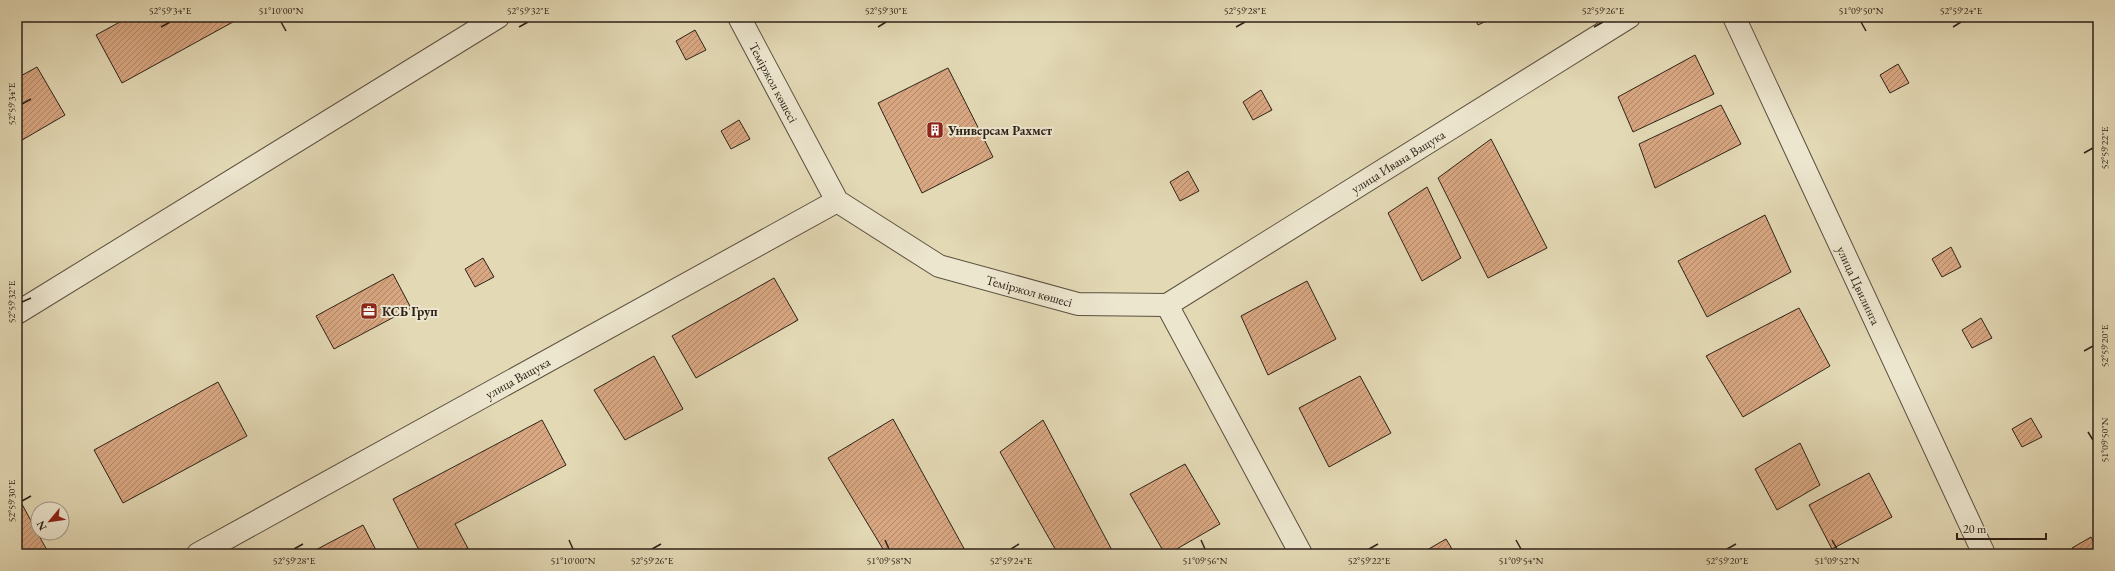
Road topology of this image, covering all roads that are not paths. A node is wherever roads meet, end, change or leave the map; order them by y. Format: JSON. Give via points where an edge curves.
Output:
{"nodes":[{"id":1,"x":498,"y":17,"type":"edge"},
{"id":2,"x":739,"y":17,"type":"edge"},
{"id":3,"x":1629,"y":17,"type":"edge"},
{"id":4,"x":1734,"y":17,"type":"edge"},
{"id":5,"x":837,"y":201,"type":"junction"},
{"id":6,"x":1167,"y":305,"type":"junction"},
{"id":7,"x":17,"y":313,"type":"edge"},
{"id":8,"x":198,"y":554,"type":"edge"},
{"id":9,"x":1300,"y":554,"type":"edge"},
{"id":10,"x":1984,"y":554,"type":"edge"}],
"edges":[{"from":1,"to":7,"type":"street"},
{"from":2,"to":5,"type":"street","name":"Теміржол көшесі"},
{"from":3,"to":6,"type":"street","name":"улица Ивана Ващука"},
{"from":4,"to":10,"type":"street","name":"улица Цвилинга"},
{"from":5,"to":6,"type":"street","name":"Теміржол көшесі","via":[[939,266],[1078,304]]},
{"from":5,"to":8,"type":"street","name":"улица Ващука"},
{"from":6,"to":9,"type":"street"}]}
